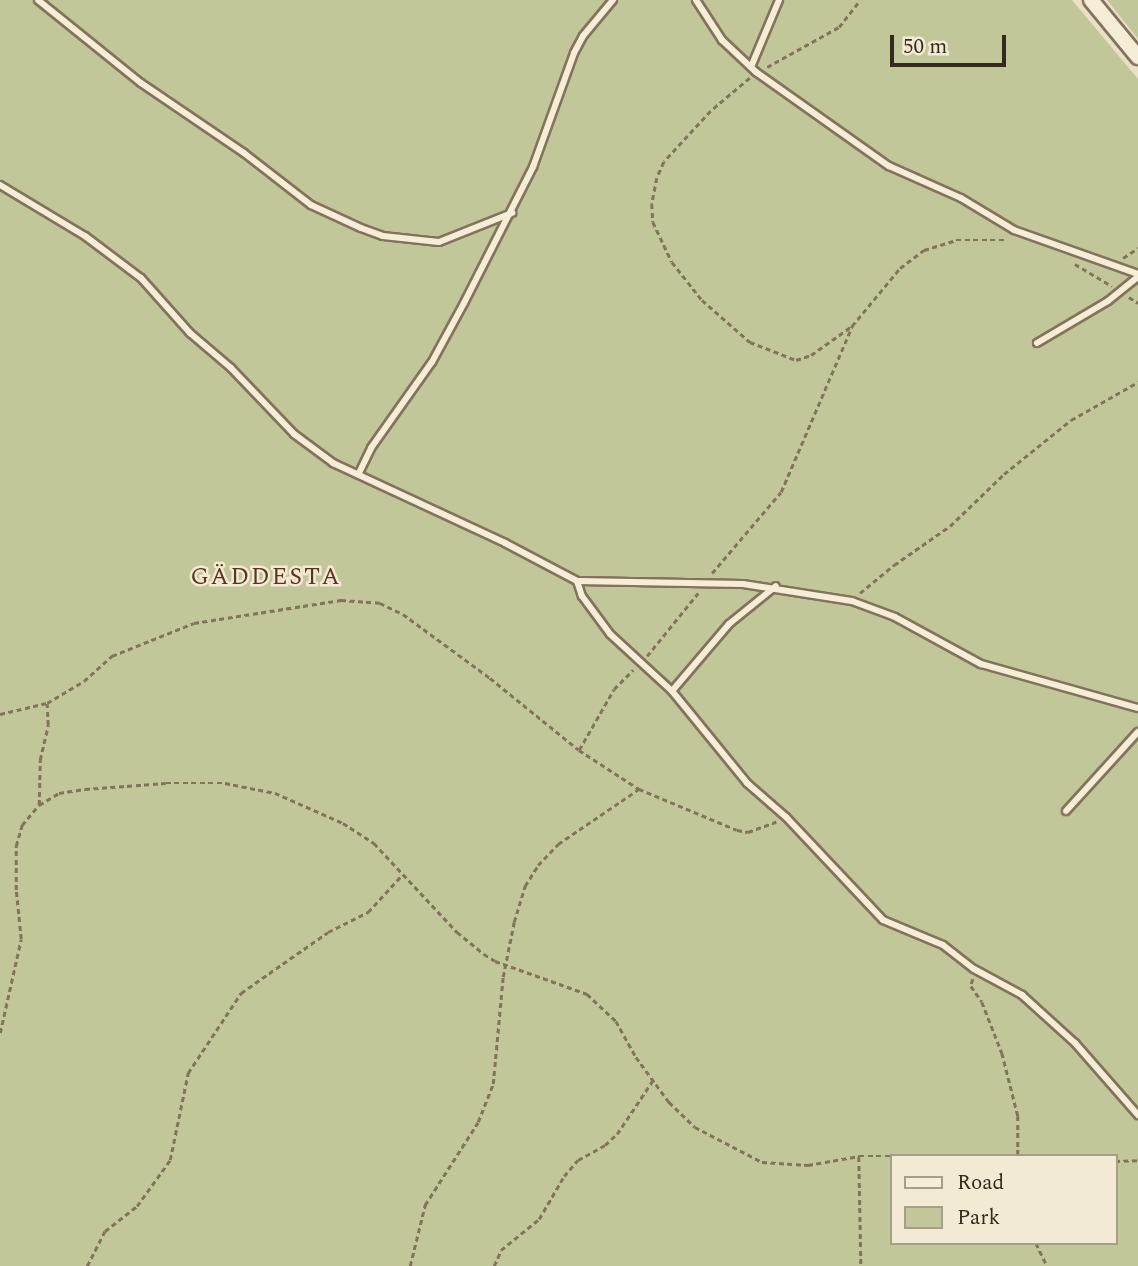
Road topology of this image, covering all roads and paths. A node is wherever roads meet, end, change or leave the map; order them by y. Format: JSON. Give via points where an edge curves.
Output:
{"nodes":[{"id":1,"x":38,"y":0,"type":"edge"},
{"id":2,"x":613,"y":0,"type":"edge"},
{"id":3,"x":696,"y":0,"type":"edge"},
{"id":4,"x":779,"y":0,"type":"edge"},
{"id":5,"x":860,"y":0,"type":"edge"},
{"id":6,"x":1091,"y":0,"type":"edge"},
{"id":7,"x":1138,"y":57,"type":"edge"},
{"id":8,"x":754,"y":70,"type":"junction"},
{"id":9,"x":0,"y":185,"type":"edge"},
{"id":10,"x":512,"y":213,"type":"junction"},
{"id":11,"x":1012,"y":241,"type":"dead end"},
{"id":12,"x":1065,"y":259,"type":"dead end"},
{"id":13,"x":1138,"y":275,"type":"edge"},
{"id":14,"x":1120,"y":291,"type":"junction"},
{"id":15,"x":1138,"y":303,"type":"edge"},
{"id":16,"x":852,"y":326,"type":"junction"},
{"id":17,"x":1038,"y":343,"type":"dead end"},
{"id":18,"x":1138,"y":382,"type":"edge"},
{"id":19,"x":359,"y":473,"type":"junction"},
{"id":20,"x":577,"y":581,"type":"junction"},
{"id":21,"x":704,"y":584,"type":"junction"},
{"id":22,"x":776,"y":586,"type":"junction"},
{"id":23,"x":852,"y":601,"type":"junction"},
{"id":24,"x":641,"y":662,"type":"junction"},
{"id":25,"x":672,"y":691,"type":"junction"},
{"id":26,"x":47,"y":703,"type":"junction"},
{"id":27,"x":1138,"y":708,"type":"edge"},
{"id":28,"x":0,"y":714,"type":"edge"},
{"id":29,"x":1138,"y":732,"type":"edge"},
{"id":30,"x":579,"y":750,"type":"junction"},
{"id":31,"x":639,"y":789,"type":"junction"},
{"id":32,"x":39,"y":805,"type":"junction"},
{"id":33,"x":1066,"y":811,"type":"dead end"},
{"id":34,"x":786,"y":817,"type":"junction"},
{"id":35,"x":402,"y":875,"type":"junction"},
{"id":36,"x":506,"y":963,"type":"junction"},
{"id":37,"x":974,"y":969,"type":"junction"},
{"id":38,"x":0,"y":1033,"type":"edge"},
{"id":39,"x":653,"y":1080,"type":"junction"},
{"id":40,"x":1138,"y":1115,"type":"edge"},
{"id":41,"x":1018,"y":1154,"type":"edge"},
{"id":42,"x":859,"y":1156,"type":"junction"},
{"id":43,"x":890,"y":1156,"type":"edge"},
{"id":44,"x":1138,"y":1160,"type":"edge"},
{"id":45,"x":1117,"y":1161,"type":"edge"},
{"id":46,"x":1037,"y":1245,"type":"edge"},
{"id":47,"x":87,"y":1266,"type":"edge"},
{"id":48,"x":410,"y":1266,"type":"edge"},
{"id":49,"x":494,"y":1266,"type":"edge"},
{"id":50,"x":861,"y":1266,"type":"edge"},
{"id":51,"x":1047,"y":1266,"type":"edge"}],
"edges":[{"from":1,"to":10,"type":"lane","via":[[141,83],[312,205],[361,228],[383,236],[439,242]]},
{"from":2,"to":10,"type":"lane","via":[[574,53]]},
{"from":3,"to":8,"type":"lane","via":[[722,40]]},
{"from":4,"to":8,"type":"lane"},
{"from":5,"to":8,"type":"path","via":[[839,27]]},
{"from":6,"to":7,"type":"street"},
{"from":8,"to":13,"type":"lane","via":[[897,170],[961,198],[1014,230]]},
{"from":8,"to":16,"type":"path","via":[[664,162],[652,204],[658,234],[702,300],[750,342],[796,360],[811,355]]},
{"from":9,"to":19,"type":"lane","via":[[85,236],[141,278],[294,435],[333,463]]},
{"from":10,"to":19,"type":"lane","via":[[432,362]]},
{"from":11,"to":16,"type":"path","via":[[956,240],[925,250],[900,268]]},
{"from":12,"to":14,"type":"path"},
{"from":13,"to":14,"type":"lane"},
{"from":14,"to":15,"type":"path"},
{"from":14,"to":17,"type":"lane"},
{"from":16,"to":21,"type":"path","via":[[781,492]]},
{"from":18,"to":23,"type":"path","via":[[1071,420],[1004,474],[950,526]]},
{"from":19,"to":20,"type":"lane"},
{"from":20,"to":21,"type":"lane"},
{"from":20,"to":24,"type":"lane","via":[[610,634]]},
{"from":21,"to":22,"type":"lane"},
{"from":21,"to":24,"type":"path"},
{"from":22,"to":23,"type":"lane"},
{"from":22,"to":25,"type":"lane","via":[[729,624]]},
{"from":23,"to":27,"type":"lane","via":[[895,617],[981,664]]},
{"from":24,"to":25,"type":"lane"},
{"from":24,"to":30,"type":"path","via":[[614,689]]},
{"from":25,"to":34,"type":"lane","via":[[747,783]]},
{"from":26,"to":28,"type":"path"},
{"from":26,"to":30,"type":"path","via":[[112,656],[194,623],[341,600],[380,603],[403,614],[490,678]]},
{"from":26,"to":32,"type":"path"},
{"from":29,"to":33,"type":"lane"},
{"from":30,"to":31,"type":"path"},
{"from":31,"to":34,"type":"path","via":[[737,830],[764,828]]},
{"from":31,"to":36,"type":"path","via":[[558,844],[538,865],[525,887]]},
{"from":32,"to":35,"type":"path","via":[[58,793],[85,789],[225,783],[275,793],[343,823],[374,844]]},
{"from":32,"to":38,"type":"path","via":[[22,825],[16,846],[21,939]]},
{"from":34,"to":37,"type":"lane","via":[[883,920],[943,945]]},
{"from":35,"to":36,"type":"path","via":[[469,944]]},
{"from":35,"to":47,"type":"path","via":[[368,912],[328,932],[241,993],[188,1073],[170,1160],[137,1206],[105,1231]]},
{"from":36,"to":39,"type":"path","via":[[587,994],[616,1021]]},
{"from":36,"to":48,"type":"path","via":[[493,1084],[478,1122],[425,1205]]},
{"from":37,"to":40,"type":"lane","via":[[1022,995],[1075,1043]]},
{"from":37,"to":41,"type":"path","via":[[971,986],[991,1023],[1018,1116]]},
{"from":39,"to":42,"type":"path","via":[[695,1127],[762,1163],[808,1165]]},
{"from":39,"to":49,"type":"path","via":[[617,1134],[578,1160],[539,1219],[500,1250]]},
{"from":42,"to":43,"type":"path"},
{"from":42,"to":50,"type":"path"},
{"from":44,"to":45,"type":"path"},
{"from":46,"to":51,"type":"path"}]}
